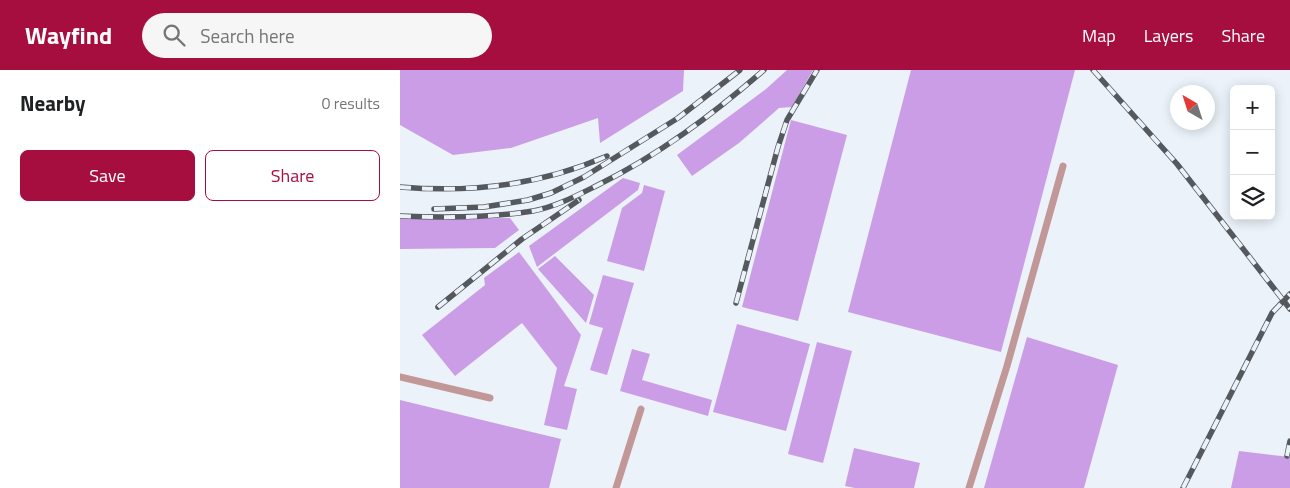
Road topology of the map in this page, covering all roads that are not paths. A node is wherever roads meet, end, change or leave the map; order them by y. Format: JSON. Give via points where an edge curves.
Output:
{"nodes":[{"id":1,"x":1063,"y":166,"type":"dead end"},
{"id":2,"x":400,"y":377,"type":"edge"},
{"id":3,"x":490,"y":398,"type":"dead end"},
{"id":4,"x":641,"y":409,"type":"dead end"},
{"id":5,"x":616,"y":488,"type":"edge"},
{"id":6,"x":969,"y":488,"type":"edge"}],
"edges":[{"from":1,"to":6,"type":"lane"},
{"from":2,"to":3,"type":"lane"},
{"from":4,"to":5,"type":"lane"}]}
